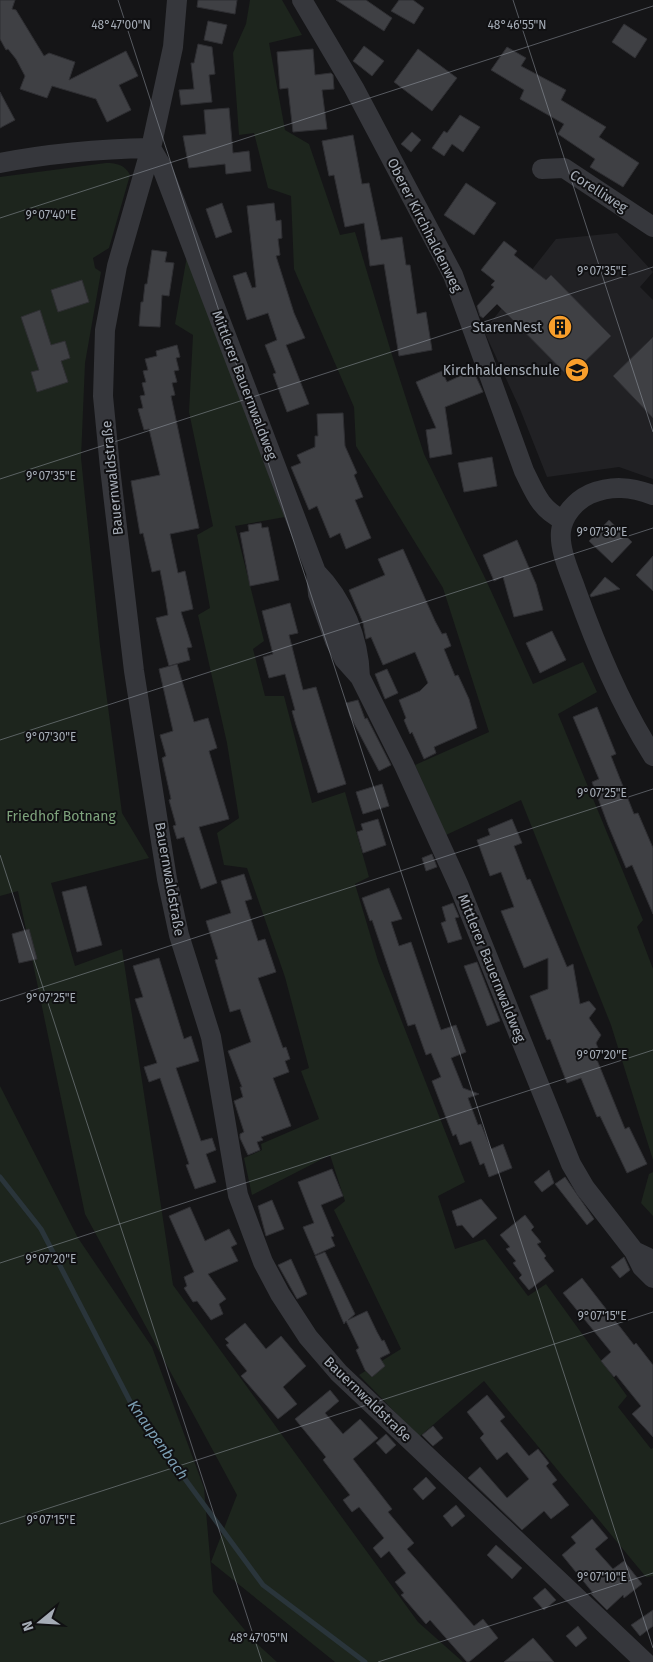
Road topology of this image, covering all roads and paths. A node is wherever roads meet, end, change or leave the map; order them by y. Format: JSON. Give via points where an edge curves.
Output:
{"nodes":[{"id":1,"x":177,"y":0,"type":"edge"},
{"id":2,"x":302,"y":0,"type":"edge"},
{"id":3,"x":151,"y":148,"type":"junction"},
{"id":4,"x":0,"y":163,"type":"edge"},
{"id":5,"x":542,"y":169,"type":"dead end"},
{"id":6,"x":136,"y":196,"type":"junction"},
{"id":7,"x":173,"y":198,"type":"junction"},
{"id":8,"x":653,"y":227,"type":"edge"},
{"id":9,"x":653,"y":495,"type":"edge"},
{"id":10,"x":563,"y":520,"type":"junction"},
{"id":11,"x":653,"y":756,"type":"edge"},
{"id":12,"x":634,"y":1251,"type":"junction"},
{"id":13,"x":653,"y":1260,"type":"edge"},
{"id":14,"x":653,"y":1278,"type":"edge"},
{"id":15,"x":645,"y":1662,"type":"edge"}],
"edges":[{"from":1,"to":3,"type":"street","name":"Bauernwaldstraße","via":[[173,47]]},
{"from":2,"to":10,"type":"street","name":"Oberer Kirchhaldenweg","via":[[354,88],[453,275],[524,471],[538,499],[549,513]]},
{"from":3,"to":4,"type":"street","via":[[65,152]]},
{"from":3,"to":6,"type":"street","name":"Bauernwaldstraße"},
{"from":3,"to":7,"type":"street","name":"Mittlerer Bauernwaldweg"},
{"from":5,"to":8,"type":"street","name":"Corelliweg","via":[[564,168]]},
{"from":6,"to":7,"type":"street","via":[[161,194]]},
{"from":6,"to":15,"type":"street","name":"Bauernwaldstraße","via":[[117,266],[105,330],[103,396],[110,468],[134,671],[167,879],[179,935],[211,1036],[238,1195],[250,1230],[280,1294],[308,1337],[339,1374]]},
{"from":7,"to":12,"type":"street","name":"Mittlerer Bauernwaldweg","via":[[316,572],[331,587],[334,610],[344,638],[359,653],[360,677],[459,886],[571,1164],[585,1188]]},
{"from":9,"to":10,"type":"street","via":[[626,487],[606,488],[584,497]]},
{"from":10,"to":11,"type":"street","via":[[562,543],[568,567],[600,657],[634,727]]},
{"from":12,"to":13,"type":"street","name":"Mittlerer Bauernwaldweg"},
{"from":12,"to":14,"type":"street","name":"Mittlerer Bauernwaldweg","via":[[642,1267]]}]}
